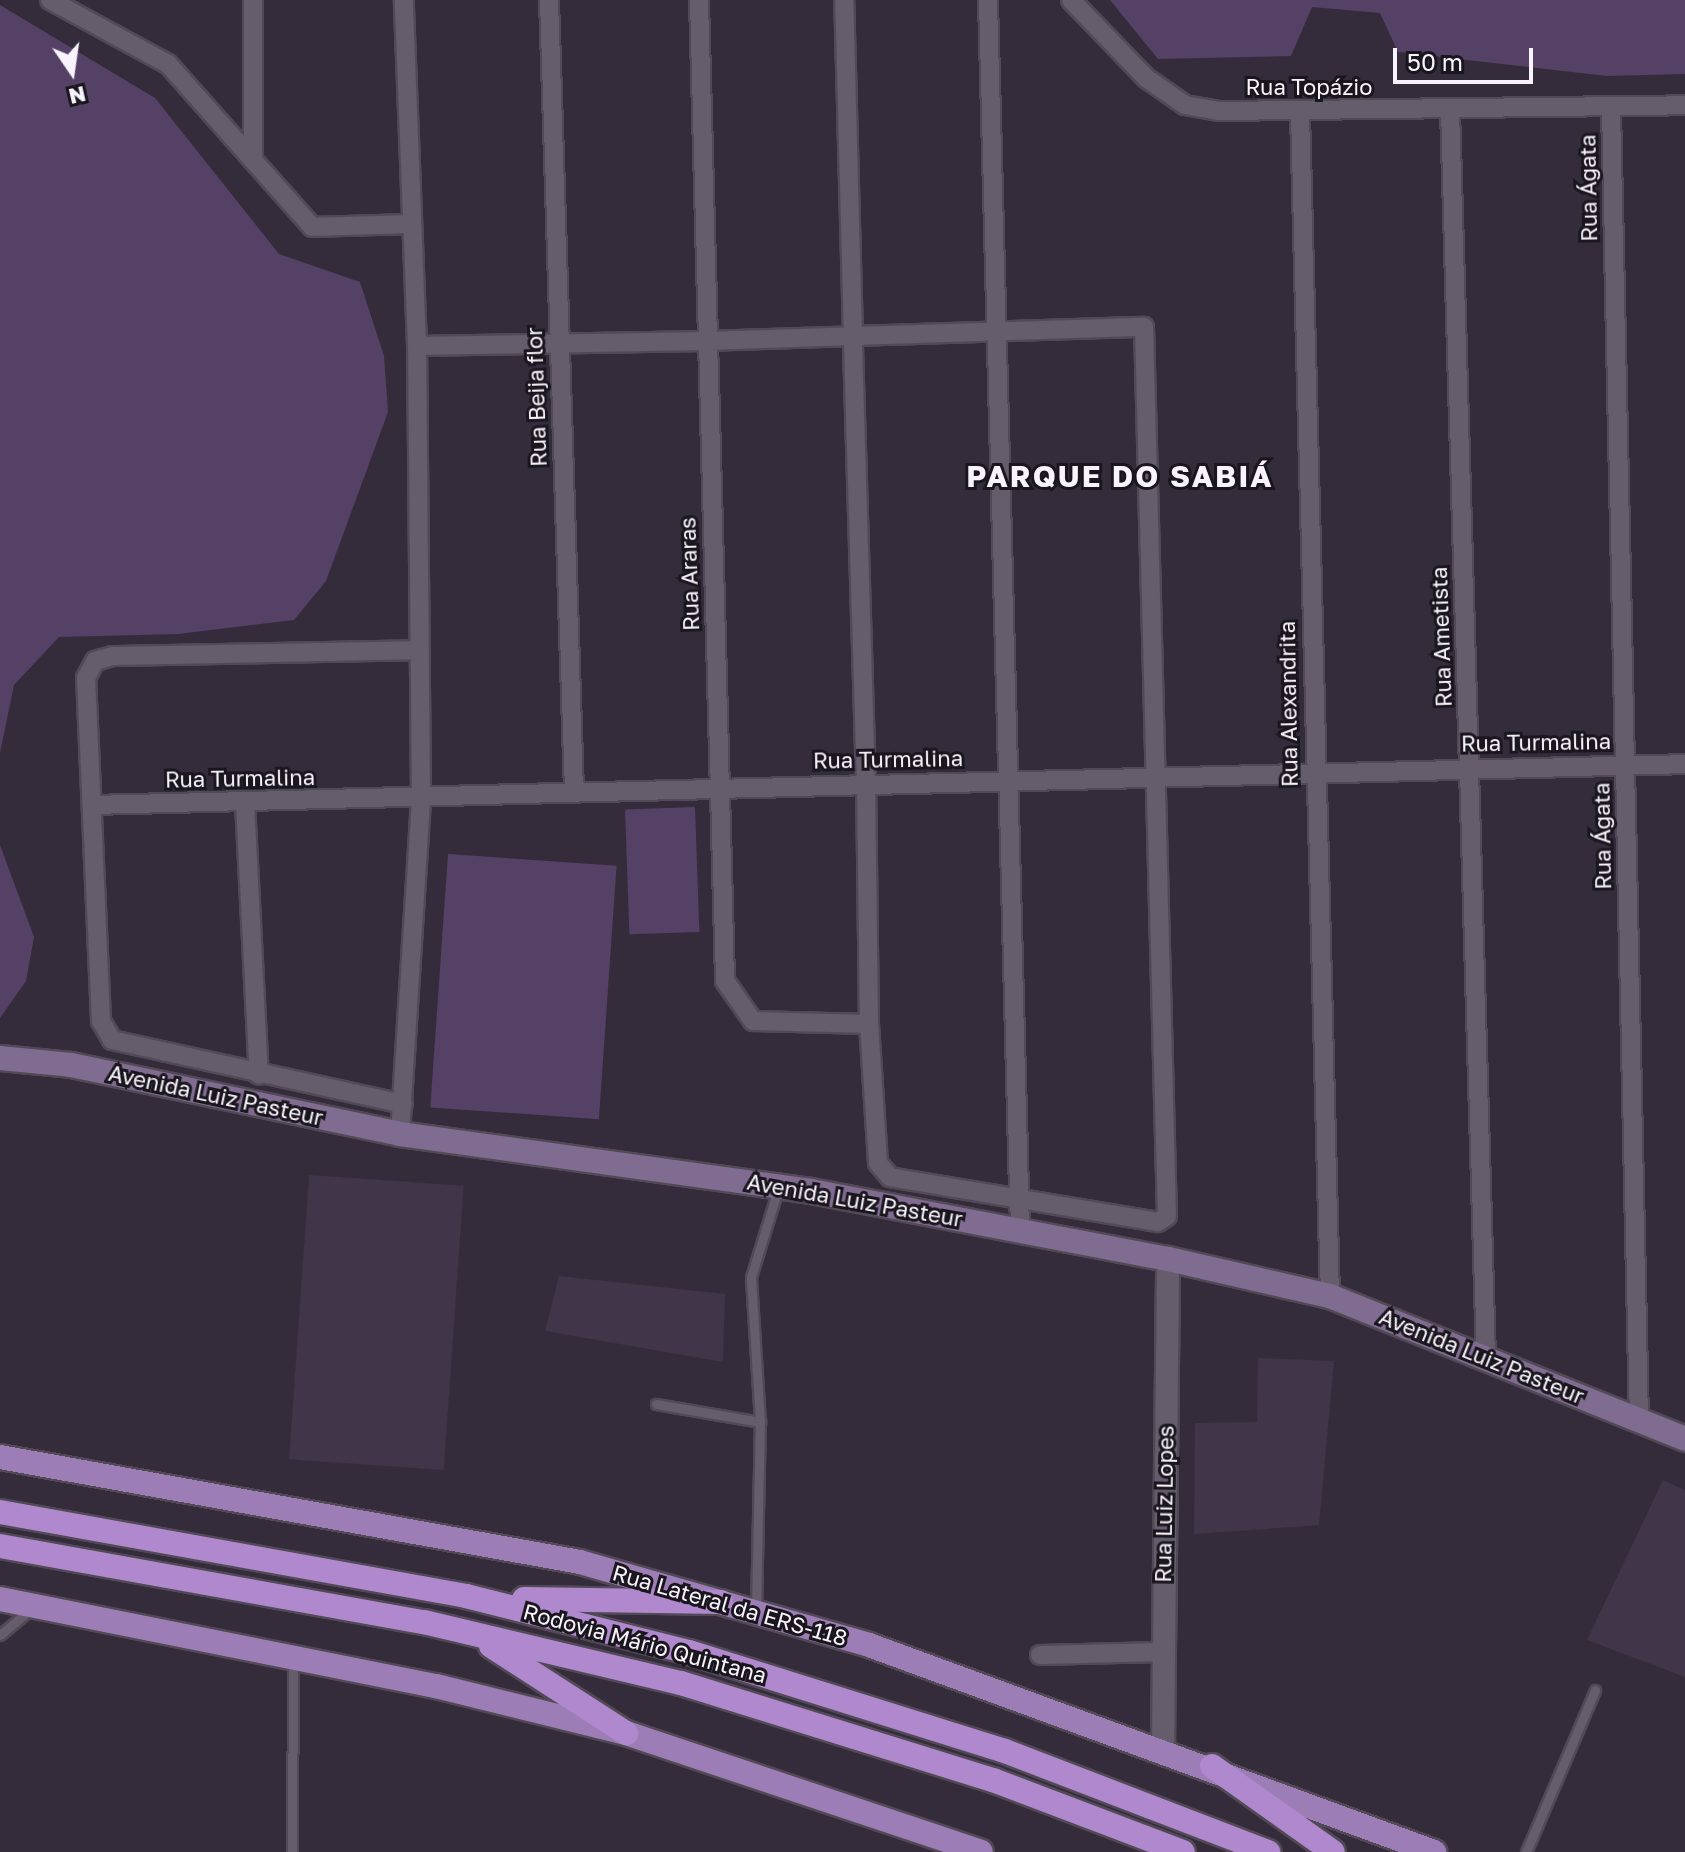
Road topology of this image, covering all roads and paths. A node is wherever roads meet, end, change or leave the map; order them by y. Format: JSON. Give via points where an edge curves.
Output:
{"nodes":[{"id":1,"x":50,"y":0,"type":"edge"},
{"id":2,"x":253,"y":0,"type":"edge"},
{"id":3,"x":404,"y":0,"type":"edge"},
{"id":4,"x":549,"y":0,"type":"edge"},
{"id":5,"x":699,"y":0,"type":"edge"},
{"id":6,"x":844,"y":0,"type":"edge"},
{"id":7,"x":988,"y":0,"type":"edge"},
{"id":8,"x":1071,"y":0,"type":"edge"},
{"id":9,"x":1685,"y":105,"type":"edge"},
{"id":10,"x":1611,"y":107,"type":"junction"},
{"id":11,"x":1450,"y":109,"type":"junction"},
{"id":12,"x":1300,"y":112,"type":"junction"},
{"id":13,"x":253,"y":159,"type":"junction"},
{"id":14,"x":410,"y":224,"type":"junction"},
{"id":15,"x":1000,"y":331,"type":"junction"},
{"id":16,"x":853,"y":336,"type":"junction"},
{"id":17,"x":706,"y":341,"type":"junction"},
{"id":18,"x":558,"y":345,"type":"junction"},
{"id":19,"x":417,"y":346,"type":"junction"},
{"id":20,"x":419,"y":650,"type":"junction"},
{"id":21,"x":1685,"y":764,"type":"edge"},
{"id":22,"x":1624,"y":765,"type":"junction"},
{"id":23,"x":1468,"y":767,"type":"junction"},
{"id":24,"x":1313,"y":772,"type":"junction"},
{"id":25,"x":1156,"y":776,"type":"junction"},
{"id":26,"x":1011,"y":780,"type":"junction"},
{"id":27,"x":866,"y":784,"type":"junction"},
{"id":28,"x":719,"y":786,"type":"junction"},
{"id":29,"x":574,"y":792,"type":"junction"},
{"id":30,"x":421,"y":797,"type":"junction"},
{"id":31,"x":245,"y":803,"type":"junction"},
{"id":32,"x":92,"y":805,"type":"junction"},
{"id":33,"x":869,"y":1024,"type":"junction"},
{"id":34,"x":0,"y":1058,"type":"edge"},
{"id":35,"x":259,"y":1075,"type":"junction"},
{"id":36,"x":403,"y":1104,"type":"junction"},
{"id":37,"x":400,"y":1134,"type":"junction"},
{"id":38,"x":779,"y":1186,"type":"junction"},
{"id":39,"x":1022,"y":1200,"type":"junction"},
{"id":40,"x":1020,"y":1229,"type":"junction"},
{"id":41,"x":1168,"y":1259,"type":"junction"},
{"id":42,"x":1330,"y":1296,"type":"junction"},
{"id":43,"x":1486,"y":1356,"type":"junction"},
{"id":44,"x":656,"y":1404,"type":"dead end"},
{"id":45,"x":1639,"y":1420,"type":"junction"},
{"id":46,"x":760,"y":1422,"type":"junction"},
{"id":47,"x":1685,"y":1439,"type":"edge"},
{"id":48,"x":0,"y":1457,"type":"edge"},
{"id":49,"x":0,"y":1512,"type":"edge"},
{"id":50,"x":0,"y":1546,"type":"edge"},
{"id":51,"x":466,"y":1596,"type":"junction"},
{"id":52,"x":0,"y":1599,"type":"edge"},
{"id":53,"x":721,"y":1602,"type":"junction"},
{"id":54,"x":34,"y":1606,"type":"junction"},
{"id":55,"x":756,"y":1612,"type":"junction"},
{"id":56,"x":461,"y":1630,"type":"junction"},
{"id":57,"x":0,"y":1635,"type":"edge"},
{"id":58,"x":1161,"y":1652,"type":"junction"},
{"id":59,"x":1040,"y":1655,"type":"dead end"},
{"id":60,"x":293,"y":1657,"type":"junction"},
{"id":61,"x":1595,"y":1690,"type":"dead end"},
{"id":62,"x":626,"y":1733,"type":"junction"},
{"id":63,"x":1163,"y":1749,"type":"junction"},
{"id":64,"x":1212,"y":1766,"type":"junction"},
{"id":65,"x":292,"y":1852,"type":"edge"},
{"id":66,"x":981,"y":1852,"type":"edge"},
{"id":67,"x":1183,"y":1852,"type":"edge"},
{"id":68,"x":1268,"y":1852,"type":"edge"},
{"id":69,"x":1333,"y":1852,"type":"edge"},
{"id":70,"x":1434,"y":1852,"type":"edge"},
{"id":71,"x":1526,"y":1852,"type":"edge"}],
"edges":[{"from":1,"to":13,"type":"street","via":[[168,64]]},
{"from":2,"to":13,"type":"street"},
{"from":3,"to":14,"type":"street"},
{"from":4,"to":18,"type":"street","name":"Rua Beija flor"},
{"from":5,"to":17,"type":"street","name":"Rua Araras"},
{"from":6,"to":16,"type":"street"},
{"from":7,"to":15,"type":"street"},
{"from":8,"to":12,"type":"street","name":"Rua Topázio","via":[[1146,78],[1185,105]]},
{"from":9,"to":10,"type":"street","name":"Rua Topázio"},
{"from":10,"to":11,"type":"street","name":"Rua Topázio"},
{"from":10,"to":22,"type":"street","name":"Rua Ágata"},
{"from":11,"to":12,"type":"street","name":"Rua Topázio"},
{"from":11,"to":23,"type":"street","name":"Rua Ametista"},
{"from":12,"to":24,"type":"street","name":"Rua Alexandrita"},
{"from":13,"to":14,"type":"street","via":[[312,227]]},
{"from":14,"to":19,"type":"street"},
{"from":15,"to":16,"type":"street"},
{"from":15,"to":25,"type":"street","via":[[1144,327]]},
{"from":15,"to":26,"type":"street"},
{"from":16,"to":17,"type":"street"},
{"from":16,"to":27,"type":"street"},
{"from":17,"to":18,"type":"street"},
{"from":17,"to":28,"type":"street","name":"Rua Araras"},
{"from":18,"to":19,"type":"street"},
{"from":18,"to":29,"type":"street","name":"Rua Beija flor"},
{"from":19,"to":20,"type":"street"},
{"from":20,"to":30,"type":"street"},
{"from":20,"to":32,"type":"street","via":[[95,661],[86,678]]},
{"from":21,"to":22,"type":"street","name":"Rua Turmalina"},
{"from":22,"to":23,"type":"street","name":"Rua Turmalina"},
{"from":22,"to":45,"type":"street","name":"Rua Ágata"},
{"from":23,"to":24,"type":"street","name":"Rua Turmalina"},
{"from":23,"to":43,"type":"street","name":"Rua Ametista"},
{"from":24,"to":25,"type":"street","name":"Rua Turmalina"},
{"from":24,"to":42,"type":"street","name":"Rua Alexandrita"},
{"from":25,"to":26,"type":"street","name":"Rua Turmalina"},
{"from":25,"to":39,"type":"street","via":[[1167,1216],[1158,1222]]},
{"from":26,"to":27,"type":"street","name":"Rua Turmalina"},
{"from":26,"to":39,"type":"street"},
{"from":27,"to":28,"type":"street","name":"Rua Turmalina"},
{"from":27,"to":33,"type":"street"},
{"from":28,"to":29,"type":"street","name":"Rua Turmalina"},
{"from":28,"to":33,"type":"street","name":"Rua Araras","via":[[725,981],[753,1021]]},
{"from":29,"to":30,"type":"street","name":"Rua Turmalina"},
{"from":30,"to":31,"type":"street","name":"Rua Turmalina"},
{"from":30,"to":36,"type":"street"},
{"from":31,"to":32,"type":"street","name":"Rua Turmalina"},
{"from":31,"to":35,"type":"street"},
{"from":32,"to":35,"type":"street","via":[[101,1021],[112,1040]]},
{"from":33,"to":39,"type":"street","via":[[884,1170]]},
{"from":34,"to":37,"type":"main road","name":"Avenida Luiz Pasteur","via":[[71,1065]]},
{"from":35,"to":36,"type":"street"},
{"from":36,"to":37,"type":"street"},
{"from":37,"to":38,"type":"main road","name":"Avenida Luiz Pasteur"},
{"from":38,"to":40,"type":"main road","name":"Avenida Luiz Pasteur"},
{"from":38,"to":46,"type":"lane","via":[[751,1277]]},
{"from":39,"to":40,"type":"street"},
{"from":40,"to":41,"type":"main road","name":"Avenida Luiz Pasteur"},
{"from":41,"to":42,"type":"main road","name":"Avenida Luiz Pasteur"},
{"from":41,"to":58,"type":"street","name":"Rua Luiz Lopes"},
{"from":42,"to":43,"type":"main road","name":"Avenida Luiz Pasteur"},
{"from":43,"to":45,"type":"main road","name":"Avenida Luiz Pasteur"},
{"from":44,"to":46,"type":"lane"},
{"from":45,"to":47,"type":"main road","name":"Avenida Luiz Pasteur"},
{"from":46,"to":55,"type":"lane"},
{"from":48,"to":53,"type":"main road","name":"Rua Lateral da ERS-118","via":[[491,1542]]},
{"from":49,"to":51,"type":"highway","name":"Rodovia Mário Quintana"},
{"from":50,"to":56,"type":"highway","name":"Rodovia Mário Quintana"},
{"from":51,"to":53,"type":"highway"},
{"from":51,"to":68,"type":"highway","name":"Rodovia Mário Quintana","via":[[867,1704]]},
{"from":52,"to":54,"type":"main road"},
{"from":53,"to":55,"type":"main road","name":"Rua Lateral da ERS-118"},
{"from":54,"to":57,"type":"lane"},
{"from":54,"to":60,"type":"main road"},
{"from":55,"to":63,"type":"main road","name":"Rua Lateral da ERS-118"},
{"from":56,"to":62,"type":"highway","via":[[538,1670]]},
{"from":56,"to":67,"type":"highway","name":"Rodovia Mário Quintana","via":[[858,1736]]},
{"from":58,"to":59,"type":"street"},
{"from":58,"to":63,"type":"street","name":"Rua Luiz Lopes"},
{"from":60,"to":62,"type":"main road"},
{"from":60,"to":65,"type":"lane"},
{"from":61,"to":71,"type":"lane"},
{"from":62,"to":66,"type":"main road"},
{"from":63,"to":64,"type":"main road","name":"Rua Lateral da ERS-118"},
{"from":64,"to":69,"type":"highway"},
{"from":64,"to":70,"type":"main road","name":"Rua Lateral da ERS-118"}]}
